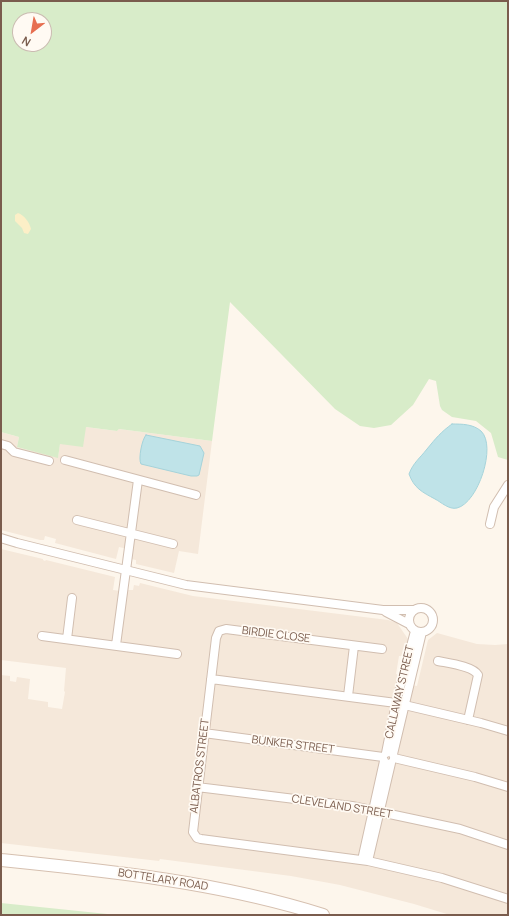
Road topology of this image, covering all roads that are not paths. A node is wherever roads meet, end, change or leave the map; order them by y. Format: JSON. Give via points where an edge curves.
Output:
{"nodes":[{"id":1,"x":1,"y":444,"type":"edge"},
{"id":2,"x":65,"y":460,"type":"dead end"},
{"id":3,"x":50,"y":461,"type":"dead end"},
{"id":4,"x":138,"y":480,"type":"junction"},
{"id":5,"x":508,"y":485,"type":"edge"},
{"id":6,"x":196,"y":495,"type":"dead end"},
{"id":7,"x":77,"y":520,"type":"dead end"},
{"id":8,"x":490,"y":524,"type":"dead end"},
{"id":9,"x":130,"y":533,"type":"junction"},
{"id":10,"x":1,"y":538,"type":"edge"},
{"id":11,"x":1,"y":542,"type":"edge"},
{"id":12,"x":16,"y":543,"type":"junction"},
{"id":13,"x":173,"y":544,"type":"dead end"},
{"id":14,"x":126,"y":570,"type":"junction"},
{"id":15,"x":72,"y":598,"type":"dead end"},
{"id":16,"x":384,"y":610,"type":"junction"},
{"id":17,"x":413,"y":610,"type":"junction"},
{"id":18,"x":409,"y":624,"type":"junction"},
{"id":19,"x":418,"y":631,"type":"junction"},
{"id":20,"x":42,"y":636,"type":"dead end"},
{"id":21,"x":67,"y":639,"type":"junction"},
{"id":22,"x":116,"y":646,"type":"junction"},
{"id":23,"x":354,"y":646,"type":"junction"},
{"id":24,"x":382,"y":649,"type":"dead end"},
{"id":25,"x":177,"y":654,"type":"dead end"},
{"id":26,"x":438,"y":661,"type":"dead end"},
{"id":27,"x":211,"y":679,"type":"junction"},
{"id":28,"x":348,"y":696,"type":"junction"},
{"id":29,"x":400,"y":704,"type":"junction"},
{"id":30,"x":468,"y":720,"type":"junction"},
{"id":31,"x":508,"y":731,"type":"edge"},
{"id":32,"x":204,"y":733,"type":"junction"},
{"id":33,"x":389,"y":758,"type":"junction"},
{"id":34,"x":197,"y":787,"type":"junction"},
{"id":35,"x":508,"y":787,"type":"edge"},
{"id":36,"x":377,"y":811,"type":"junction"},
{"id":37,"x":508,"y":844,"type":"edge"},
{"id":38,"x":1,"y":860,"type":"edge"},
{"id":39,"x":365,"y":861,"type":"junction"},
{"id":40,"x":508,"y":899,"type":"edge"},
{"id":41,"x":323,"y":915,"type":"edge"}],
"edges":[{"from":1,"to":3,"type":"street","via":[[14,452]]},
{"from":2,"to":4,"type":"street"},
{"from":4,"to":6,"type":"street"},
{"from":4,"to":9,"type":"street"},
{"from":5,"to":8,"type":"street","via":[[494,507]]},
{"from":7,"to":9,"type":"street"},
{"from":9,"to":13,"type":"street"},
{"from":9,"to":14,"type":"street"},
{"from":10,"to":12,"type":"street"},
{"from":11,"to":12,"type":"street"},
{"from":12,"to":14,"type":"street"},
{"from":14,"to":16,"type":"street","via":[[197,587]]},
{"from":14,"to":22,"type":"street"},
{"from":15,"to":21,"type":"street"},
{"from":16,"to":17,"type":"street"},
{"from":16,"to":18,"type":"street"},
{"from":17,"to":18,"type":"street","via":[[408,618]]},
{"from":17,"to":19,"type":"street","via":[[422,607],[428,609],[433,620],[426,631]]},
{"from":18,"to":19,"type":"street"},
{"from":19,"to":29,"type":"street","name":"CALLAWAY STREET"},
{"from":20,"to":21,"type":"street"},
{"from":21,"to":22,"type":"street"},
{"from":22,"to":25,"type":"street"},
{"from":23,"to":24,"type":"street","name":"BIRDIE CLOSE"},
{"from":23,"to":27,"type":"street","name":"BIRDIE CLOSE","via":[[222,629],[216,638]]},
{"from":23,"to":28,"type":"street"},
{"from":26,"to":30,"type":"street","via":[[469,668],[478,675]]},
{"from":27,"to":28,"type":"street"},
{"from":27,"to":32,"type":"street","name":"ALBATROS STREET"},
{"from":28,"to":29,"type":"street"},
{"from":29,"to":30,"type":"street"},
{"from":29,"to":33,"type":"street","name":"CALLAWAY STREET"},
{"from":30,"to":31,"type":"street"},
{"from":32,"to":33,"type":"street","name":"BUNKER STREET"},
{"from":32,"to":34,"type":"street","name":"ALBATROS STREET"},
{"from":33,"to":35,"type":"street","name":"BUNKER STREET"},
{"from":33,"to":36,"type":"street","name":"CALLAWAY STREET"},
{"from":34,"to":36,"type":"street","name":"CLEVELAND STREET"},
{"from":34,"to":39,"type":"street","name":"ALBATROS STREET","via":[[192,829],[197,838]]},
{"from":36,"to":37,"type":"street","name":"CLEVELAND STREET","via":[[460,829]]},
{"from":36,"to":39,"type":"street","name":"CALLAWAY STREET"},
{"from":38,"to":41,"type":"main road","name":"BOTTELARY ROAD","via":[[171,880],[248,895]]},
{"from":39,"to":40,"type":"street","name":"ALBATROS STREET","via":[[442,878]]}]}
